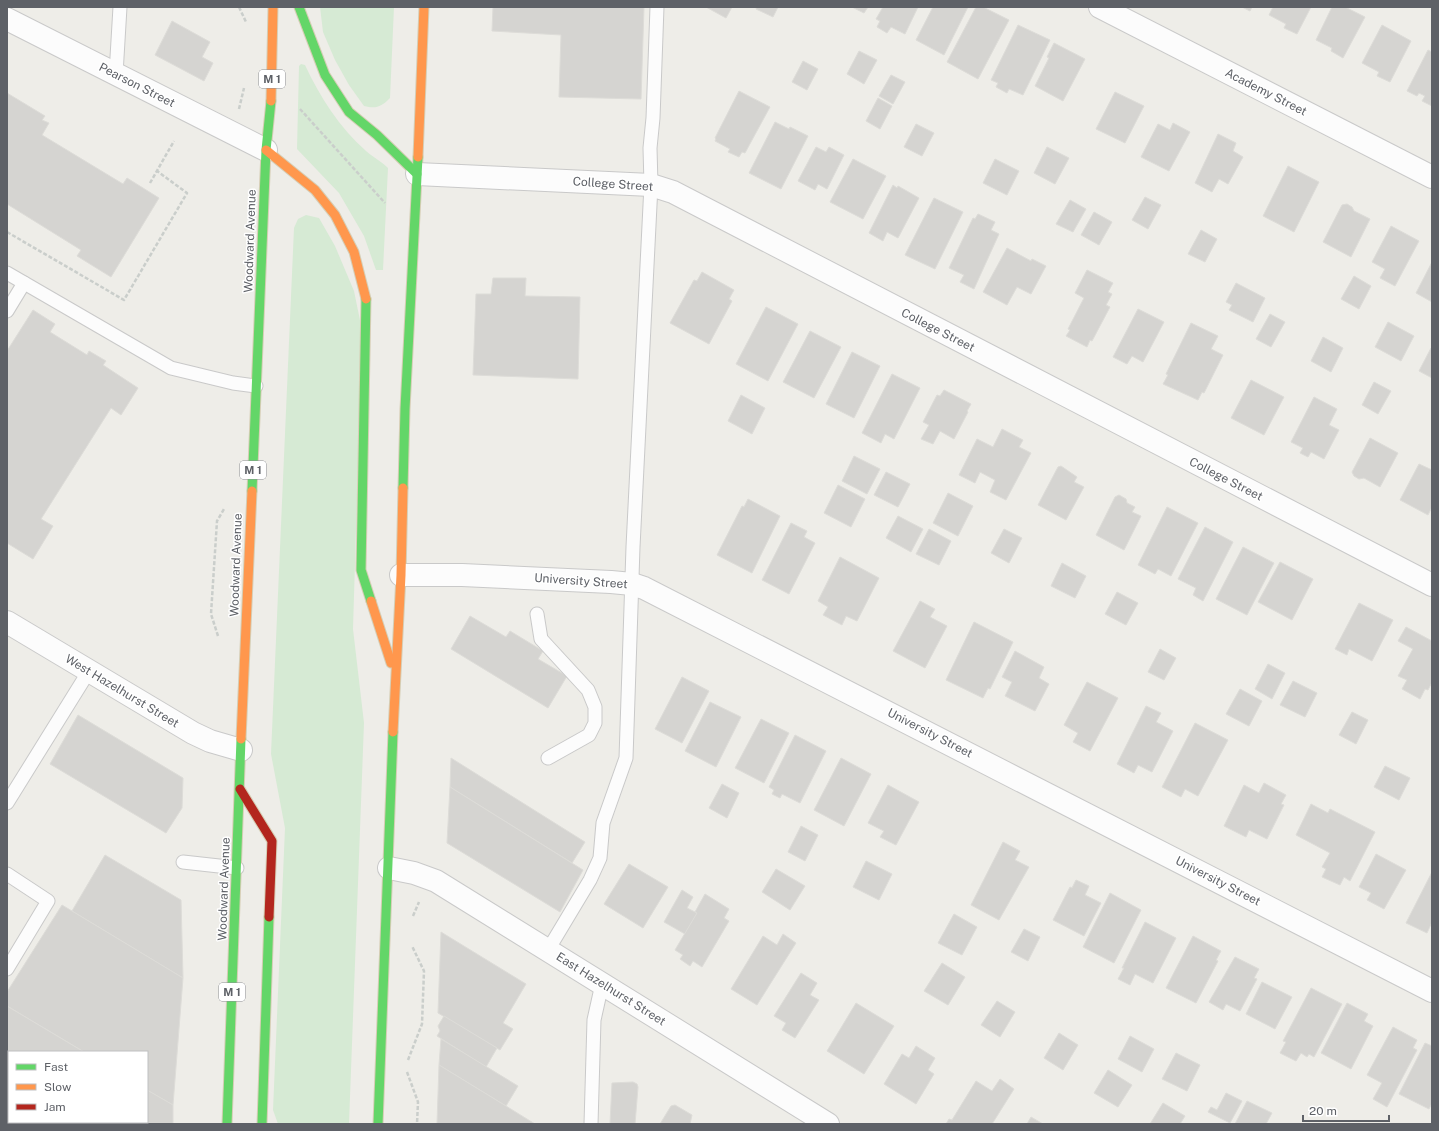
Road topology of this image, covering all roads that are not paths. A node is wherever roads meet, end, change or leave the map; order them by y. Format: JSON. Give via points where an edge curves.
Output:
{"nodes":[{"id":1,"x":120,"y":7,"type":"edge"},
{"id":2,"x":273,"y":7,"type":"edge"},
{"id":3,"x":299,"y":7,"type":"edge"},
{"id":4,"x":424,"y":7,"type":"edge"},
{"id":5,"x":657,"y":7,"type":"edge"},
{"id":6,"x":1100,"y":7,"type":"edge"},
{"id":7,"x":7,"y":19,"type":"edge"},
{"id":8,"x":116,"y":74,"type":"junction"},
{"id":9,"x":266,"y":150,"type":"junction"},
{"id":10,"x":417,"y":174,"type":"junction"},
{"id":11,"x":1432,"y":177,"type":"edge"},
{"id":12,"x":651,"y":185,"type":"junction"},
{"id":13,"x":7,"y":273,"type":"edge"},
{"id":14,"x":24,"y":283,"type":"junction"},
{"id":15,"x":7,"y":311,"type":"edge"},
{"id":16,"x":256,"y":386,"type":"junction"},
{"id":17,"x":401,"y":575,"type":"junction"},
{"id":18,"x":632,"y":584,"type":"junction"},
{"id":19,"x":1432,"y":585,"type":"edge"},
{"id":20,"x":537,"y":614,"type":"dead end"},
{"id":21,"x":7,"y":622,"type":"edge"},
{"id":22,"x":90,"y":671,"type":"junction"},
{"id":23,"x":395,"y":674,"type":"junction"},
{"id":24,"x":241,"y":750,"type":"junction"},
{"id":25,"x":548,"y":758,"type":"dead end"},
{"id":26,"x":240,"y":789,"type":"junction"},
{"id":27,"x":7,"y":803,"type":"edge"},
{"id":28,"x":183,"y":862,"type":"dead end"},
{"id":29,"x":236,"y":868,"type":"junction"},
{"id":30,"x":389,"y":868,"type":"junction"},
{"id":31,"x":7,"y":874,"type":"edge"},
{"id":32,"x":548,"y":950,"type":"junction"},
{"id":33,"x":7,"y":969,"type":"edge"},
{"id":34,"x":602,"y":984,"type":"junction"},
{"id":35,"x":1432,"y":991,"type":"edge"},
{"id":36,"x":227,"y":1124,"type":"edge"},
{"id":37,"x":262,"y":1124,"type":"edge"},
{"id":38,"x":378,"y":1124,"type":"edge"},
{"id":39,"x":591,"y":1124,"type":"edge"},
{"id":40,"x":828,"y":1124,"type":"edge"}],
"edges":[{"from":1,"to":8,"type":"lane"},
{"from":2,"to":9,"type":"main road","name":"Woodward Avenue","number":"M 1","via":[[271,104]]},
{"from":3,"to":10,"type":"main road","via":[[325,75],[349,112]]},
{"from":4,"to":10,"type":"main road"},
{"from":5,"to":12,"type":"lane","via":[[650,148]]},
{"from":6,"to":11,"type":"street","name":"Academy Street"},
{"from":7,"to":8,"type":"street","name":"Pearson Street"},
{"from":8,"to":9,"type":"street","name":"Pearson Street"},
{"from":9,"to":16,"type":"main road","name":"Woodward Avenue","number":"M 1"},
{"from":9,"to":23,"type":"main road","via":[[314,190],[335,215],[354,252],[367,303],[361,570]]},
{"from":10,"to":12,"type":"street","name":"College Street"},
{"from":10,"to":17,"type":"main road","via":[[405,410]]},
{"from":12,"to":18,"type":"lane"},
{"from":12,"to":19,"type":"street","name":"College Street","via":[[680,196]]},
{"from":13,"to":14,"type":"lane"},
{"from":14,"to":15,"type":"lane"},
{"from":14,"to":16,"type":"lane","via":[[171,368]]},
{"from":16,"to":24,"type":"main road","name":"Woodward Avenue","number":"M 1"},
{"from":17,"to":18,"type":"street","name":"University Street","via":[[537,578]]},
{"from":17,"to":23,"type":"main road"},
{"from":18,"to":32,"type":"lane","via":[[626,758],[604,824],[600,858],[590,880]]},
{"from":18,"to":35,"type":"street","name":"University Street","via":[[657,594]]},
{"from":20,"to":25,"type":"lane","via":[[541,639],[588,690],[595,707],[595,723],[589,735]]},
{"from":21,"to":22,"type":"street","name":"West Hazelhurst Street"},
{"from":22,"to":24,"type":"street","name":"West Hazelhurst Street","via":[[193,733]]},
{"from":22,"to":27,"type":"lane"},
{"from":23,"to":30,"type":"main road"},
{"from":24,"to":26,"type":"main road","name":"Woodward Avenue","number":"M 1"},
{"from":26,"to":29,"type":"main road","name":"Woodward Avenue","number":"M 1"},
{"from":26,"to":37,"type":"main road","via":[[272,841]]},
{"from":28,"to":29,"type":"lane"},
{"from":29,"to":36,"type":"main road","name":"Woodward Avenue","number":"M 1"},
{"from":30,"to":32,"type":"street","name":"East Hazelhurst Street","via":[[436,881]]},
{"from":30,"to":38,"type":"main road"},
{"from":31,"to":33,"type":"lane","via":[[48,901]]},
{"from":32,"to":34,"type":"street","name":"East Hazelhurst Street"},
{"from":34,"to":39,"type":"lane","via":[[594,1020]]},
{"from":34,"to":40,"type":"street","name":"East Hazelhurst Street"}]}
